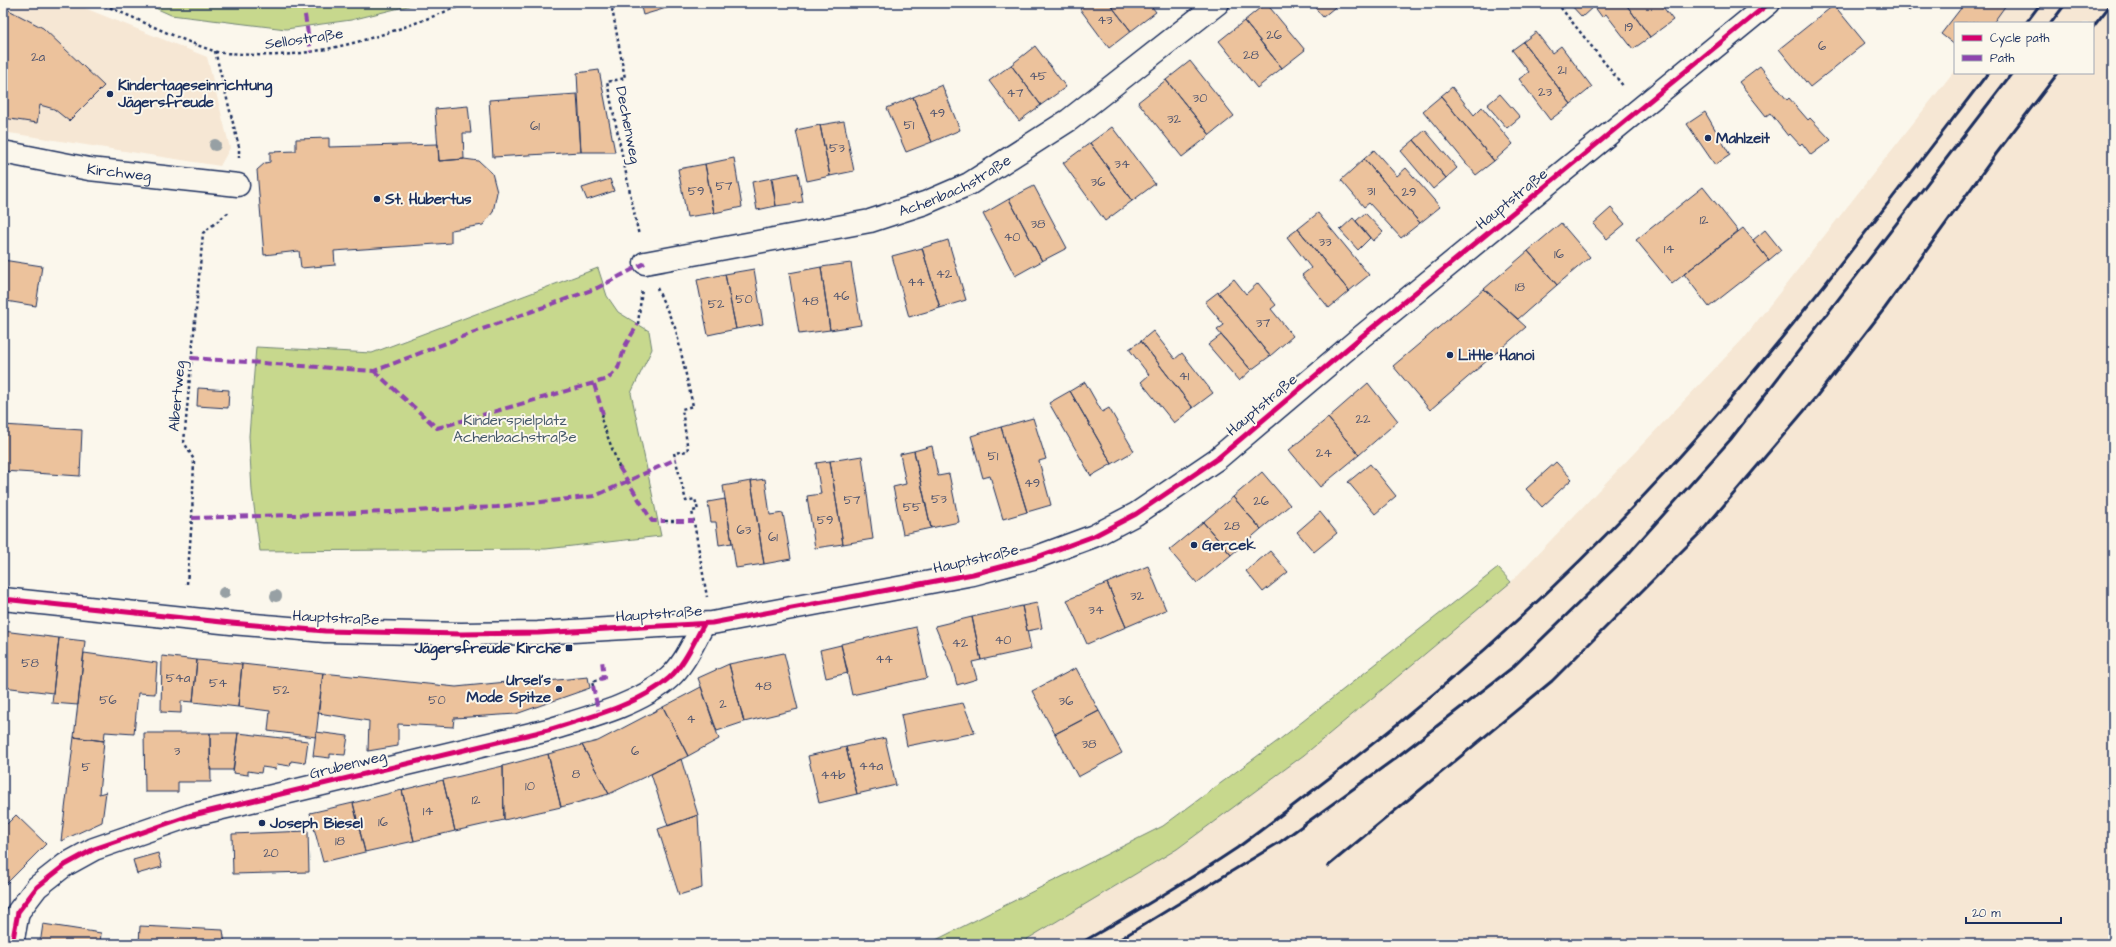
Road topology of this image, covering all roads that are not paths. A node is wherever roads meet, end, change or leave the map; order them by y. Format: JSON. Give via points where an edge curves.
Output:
{"nodes":[{"id":1,"x":1218,"y":3,"type":"edge"},
{"id":2,"x":1769,"y":3,"type":"edge"},
{"id":3,"x":3,"y":152,"type":"edge"},
{"id":4,"x":238,"y":185,"type":"dead end"},
{"id":5,"x":645,"y":263,"type":"road end"},
{"id":6,"x":3,"y":599,"type":"edge"},
{"id":7,"x":704,"y":624,"type":"junction"},
{"id":8,"x":12,"y":944,"type":"edge"}],
"edges":[{"from":1,"to":5,"type":"main road","name":"Achenbachstraße","via":[[1069,120],[968,184],[925,203],[870,220]]},
{"from":2,"to":7,"type":"main road","name":"Hauptstraße","via":[[1361,337],[1217,459],[1136,514],[1094,536],[1037,557],[973,574]]},
{"from":3,"to":4,"type":"main road","name":"Kirchweg","via":[[89,169]]},
{"from":6,"to":7,"type":"main road","name":"Hauptstraße","via":[[338,632],[538,633]]},
{"from":7,"to":8,"type":"main road","name":"Grubenweg","via":[[681,664],[669,678],[632,700],[599,714],[548,730],[190,816],[94,849],[64,865],[37,886],[18,912]]}]}
